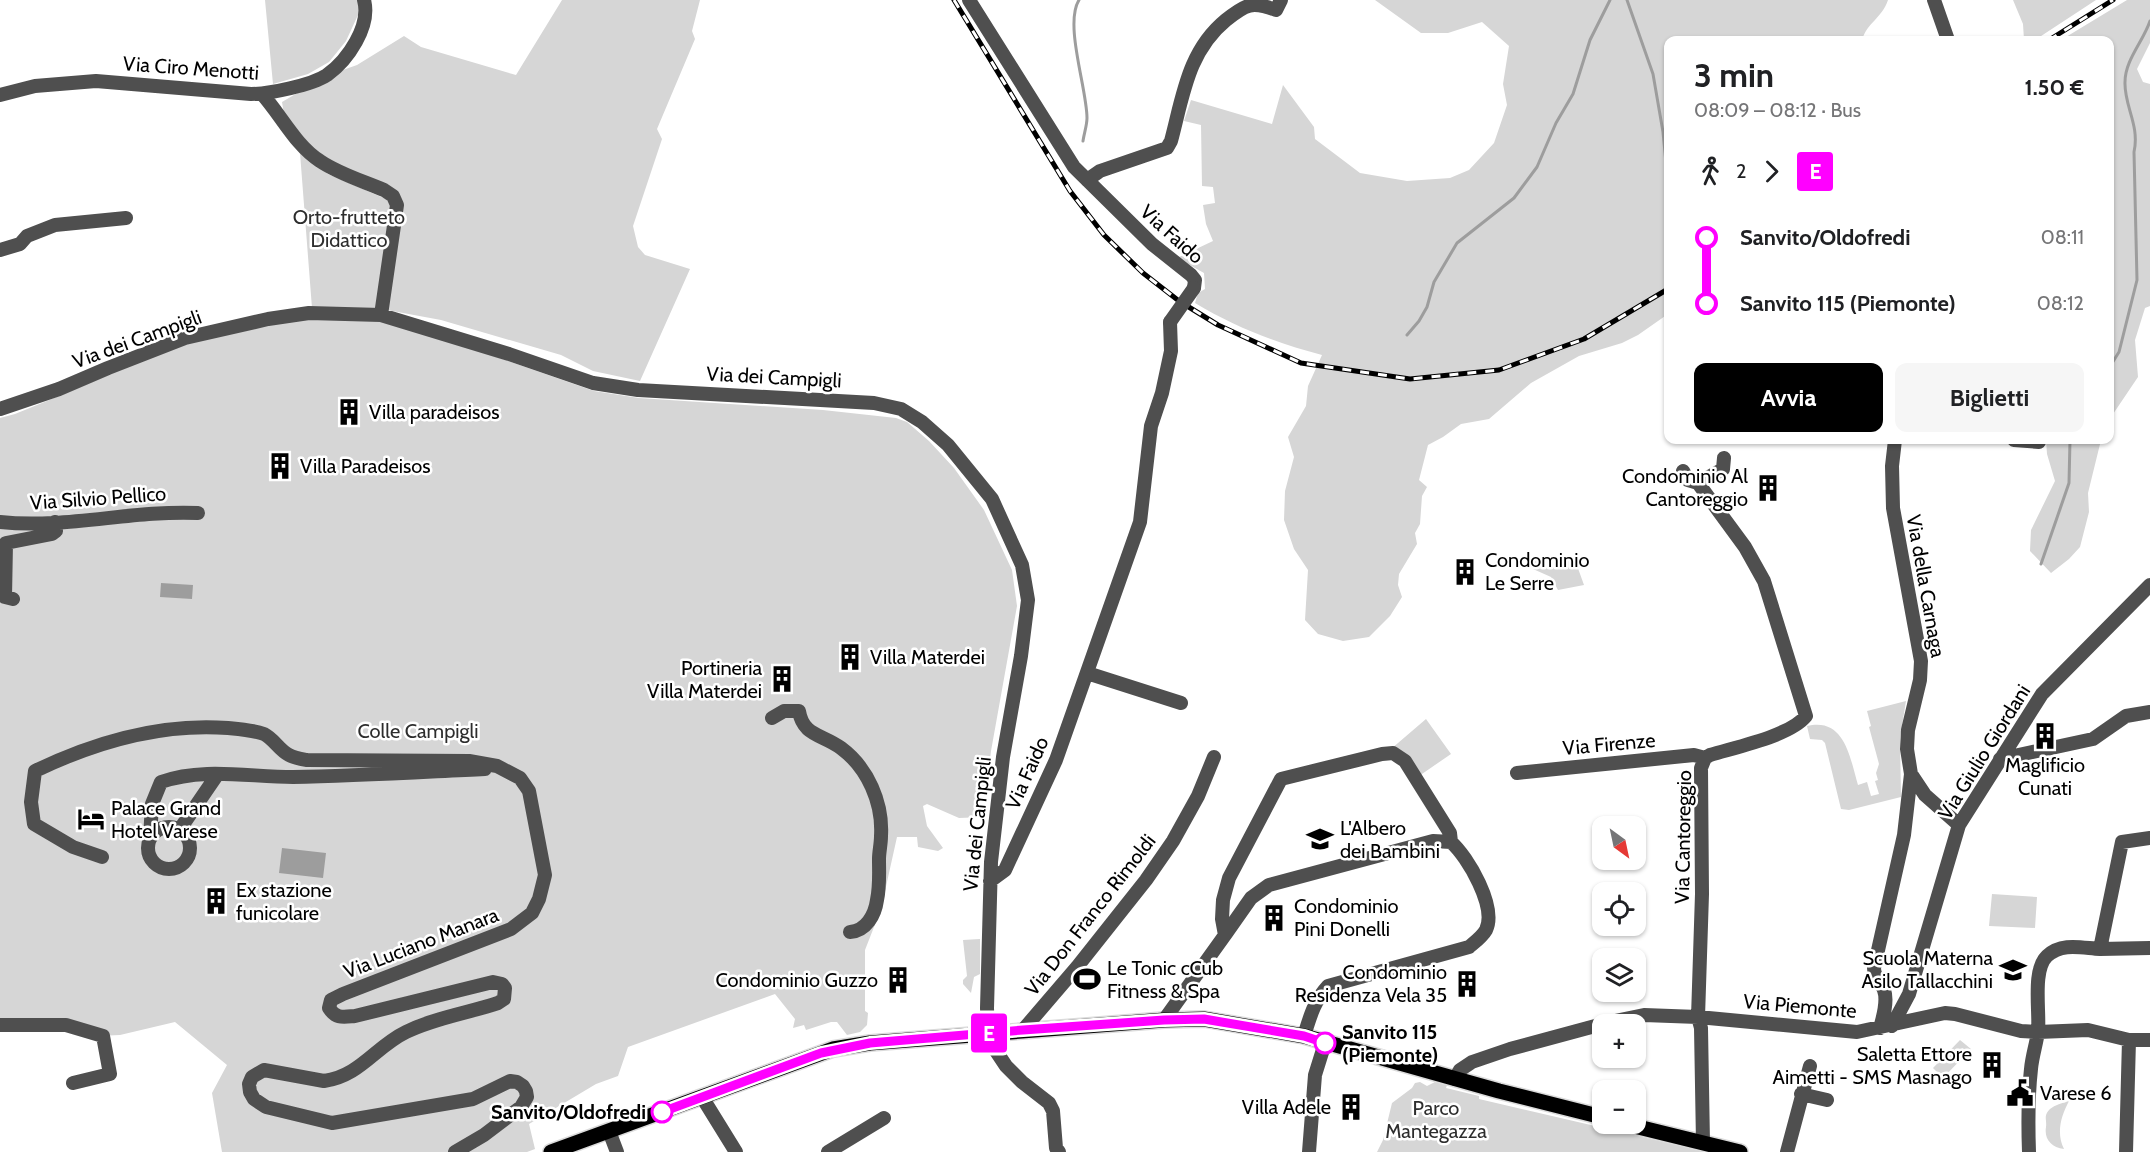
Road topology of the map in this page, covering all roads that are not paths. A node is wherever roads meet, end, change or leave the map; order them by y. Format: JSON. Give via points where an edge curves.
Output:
{"nodes":[{"id":1,"x":364,"y":0,"type":"edge"},
{"id":2,"x":969,"y":0,"type":"edge"},
{"id":3,"x":1281,"y":0,"type":"edge"},
{"id":4,"x":1923,"y":0,"type":"edge"},
{"id":5,"x":1934,"y":0,"type":"edge"},
{"id":6,"x":1939,"y":14,"type":"junction"},
{"id":7,"x":1947,"y":36,"type":"edge"},
{"id":8,"x":262,"y":94,"type":"junction"},
{"id":9,"x":0,"y":95,"type":"edge"},
{"id":10,"x":1087,"y":180,"type":"junction"},
{"id":11,"x":126,"y":218,"type":"dead end"},
{"id":12,"x":0,"y":250,"type":"edge"},
{"id":13,"x":381,"y":315,"type":"junction"},
{"id":14,"x":0,"y":409,"type":"edge"},
{"id":15,"x":1895,"y":444,"type":"edge"},
{"id":16,"x":1724,"y":458,"type":"dead end"},
{"id":17,"x":1683,"y":471,"type":"dead end"},
{"id":18,"x":1698,"y":483,"type":"junction"},
{"id":19,"x":198,"y":513,"type":"dead end"},
{"id":20,"x":0,"y":522,"type":"edge"},
{"id":21,"x":55,"y":522,"type":"junction"},
{"id":22,"x":2150,"y":585,"type":"edge"},
{"id":23,"x":13,"y":599,"type":"dead end"},
{"id":24,"x":1087,"y":673,"type":"junction"},
{"id":25,"x":1181,"y":703,"type":"dead end"},
{"id":26,"x":2150,"y":712,"type":"edge"},
{"id":27,"x":772,"y":718,"type":"dead end"},
{"id":28,"x":1214,"y":757,"type":"dead end"},
{"id":29,"x":1705,"y":758,"type":"junction"},
{"id":30,"x":2000,"y":759,"type":"junction"},
{"id":31,"x":502,"y":769,"type":"junction"},
{"id":32,"x":1517,"y":773,"type":"dead end"},
{"id":33,"x":1911,"y":774,"type":"junction"},
{"id":34,"x":217,"y":775,"type":"junction"},
{"id":35,"x":1959,"y":825,"type":"junction"},
{"id":36,"x":180,"y":829,"type":"junction"},
{"id":37,"x":150,"y":838,"type":"junction"},
{"id":38,"x":2150,"y":838,"type":"edge"},
{"id":39,"x":1451,"y":842,"type":"junction"},
{"id":40,"x":102,"y":857,"type":"dead end"},
{"id":41,"x":990,"y":881,"type":"junction"},
{"id":42,"x":850,"y":932,"type":"dead end"},
{"id":43,"x":1225,"y":935,"type":"junction"},
{"id":44,"x":2150,"y":948,"type":"edge"},
{"id":45,"x":2100,"y":949,"type":"junction"},
{"id":46,"x":1914,"y":977,"type":"junction"},
{"id":47,"x":1901,"y":1008,"type":"junction"},
{"id":48,"x":1884,"y":1009,"type":"junction"},
{"id":49,"x":1698,"y":1017,"type":"junction"},
{"id":50,"x":1164,"y":1020,"type":"junction"},
{"id":51,"x":1913,"y":1021,"type":"junction"},
{"id":52,"x":0,"y":1025,"type":"edge"},
{"id":53,"x":1888,"y":1027,"type":"junction"},
{"id":54,"x":1023,"y":1030,"type":"junction"},
{"id":55,"x":2038,"y":1032,"type":"junction"},
{"id":56,"x":988,"y":1033,"type":"junction"},
{"id":57,"x":1304,"y":1036,"type":"junction"},
{"id":58,"x":2150,"y":1040,"type":"edge"},
{"id":59,"x":2128,"y":1041,"type":"junction"},
{"id":60,"x":1325,"y":1043,"type":"junction"},
{"id":61,"x":1810,"y":1066,"type":"dead end"},
{"id":62,"x":1455,"y":1079,"type":"junction"},
{"id":63,"x":73,"y":1083,"type":"dead end"},
{"id":64,"x":1801,"y":1094,"type":"junction"},
{"id":65,"x":702,"y":1097,"type":"junction"},
{"id":66,"x":1827,"y":1100,"type":"dead end"},
{"id":67,"x":1592,"y":1115,"type":"edge"},
{"id":68,"x":884,"y":1118,"type":"dead end"},
{"id":69,"x":1646,"y":1129,"type":"edge"},
{"id":70,"x":609,"y":1131,"type":"junction"},
{"id":71,"x":1703,"y":1143,"type":"junction"},
{"id":72,"x":454,"y":1152,"type":"edge"},
{"id":73,"x":551,"y":1152,"type":"edge"},
{"id":74,"x":616,"y":1152,"type":"edge"},
{"id":75,"x":736,"y":1152,"type":"edge"},
{"id":76,"x":828,"y":1152,"type":"edge"},
{"id":77,"x":1059,"y":1152,"type":"edge"},
{"id":78,"x":1309,"y":1152,"type":"edge"},
{"id":79,"x":1740,"y":1152,"type":"edge"},
{"id":80,"x":1787,"y":1152,"type":"edge"},
{"id":81,"x":2029,"y":1152,"type":"edge"},
{"id":82,"x":2126,"y":1152,"type":"edge"}],
"edges":[{"from":1,"to":8,"type":"street","name":"Via Ciro Menotti","via":[[363,28],[353,47],[326,76]]},
{"from":2,"to":10,"type":"street","name":"Via Faido","via":[[1074,167]]},
{"from":3,"to":10,"type":"street","via":[[1276,10],[1258,4],[1240,8],[1205,42],[1194,58],[1167,148],[1100,171]]},
{"from":4,"to":6,"type":"street"},
{"from":5,"to":6,"type":"street"},
{"from":6,"to":7,"type":"street"},
{"from":8,"to":9,"type":"street","name":"Via Ciro Menotti","via":[[96,81],[35,86]]},
{"from":8,"to":13,"type":"street","via":[[319,161],[393,196],[397,205]]},
{"from":10,"to":24,"type":"street","name":"Via Faido","bridge":true,"via":[[1195,280],[1194,288],[1170,322],[1170,351],[1151,426],[1140,522]]},
{"from":11,"to":12,"type":"street","via":[[55,225]]},
{"from":13,"to":14,"type":"street","name":"Via dei Campigli","via":[[309,313],[196,335]]},
{"from":13,"to":41,"type":"street","name":"Via dei Campigli","via":[[615,387],[874,402],[901,409],[948,445],[992,499],[1022,566],[1028,600],[1003,757]]},
{"from":15,"to":33,"type":"street","name":"Via della Carnaga","via":[[1893,508],[1921,661],[1908,730]]},
{"from":16,"to":18,"type":"street","via":[[1724,469]]},
{"from":17,"to":18,"type":"street","name":"Via Cantoreggio","via":[[1688,480]]},
{"from":18,"to":29,"type":"street","name":"Via Cantoreggio","via":[[1764,580],[1806,716],[1788,729]]},
{"from":19,"to":21,"type":"street","name":"Via Silvio Pellico"},
{"from":20,"to":21,"type":"street","name":"Via Silvio Pellico"},
{"from":21,"to":23,"type":"street","name":"Via Silvio Pellico","via":[[56,531],[52,534],[6,543],[5,597]]},
{"from":22,"to":30,"type":"street","name":"Via Giulio Giordani","via":[[2042,694]]},
{"from":24,"to":25,"type":"street"},
{"from":24,"to":41,"type":"street","name":"Via Faido","via":[[1056,760],[1005,870]]},
{"from":26,"to":30,"type":"street","via":[[2126,716],[2093,739]]},
{"from":27,"to":42,"type":"street","via":[[784,711],[799,711],[806,730],[842,748],[861,769],[876,796],[882,836],[876,907],[867,925],[858,932]]},
{"from":28,"to":54,"type":"street","name":"Via Don Franco Rimoldi","via":[[1198,796],[1146,880]]},
{"from":29,"to":32,"type":"street","name":"Via Firenze","via":[[1694,755]]},
{"from":29,"to":49,"type":"street","name":"Via Cantoreggio","via":[[1700,786]]},
{"from":30,"to":35,"type":"street","name":"Via Giulio Giordani"},
{"from":31,"to":34,"type":"street","via":[[293,777]]},
{"from":31,"to":40,"type":"street","name":"Via Luciano Manara","via":[[459,760],[306,760],[288,755],[264,735],[239,729],[199,726],[155,731],[97,746],[35,771],[31,802],[34,824],[73,848]]},
{"from":31,"to":72,"type":"street","name":"Via Luciano Manara","via":[[520,778],[529,791],[545,875],[532,913],[511,929],[343,994],[331,1000],[329,1008],[340,1018],[354,1016],[493,982],[505,988],[504,999],[405,1032],[353,1072],[334,1080],[264,1070],[252,1077],[249,1084],[254,1099],[266,1107],[332,1123],[473,1100],[510,1081],[523,1086],[527,1097],[521,1107]]},
{"from":33,"to":35,"type":"street","name":"Via della Carnaga","via":[[1925,795]]},
{"from":33,"to":48,"type":"street","name":"Via della Carnaga","via":[[1904,835],[1874,968],[1885,994]]},
{"from":34,"to":36,"type":"street"},
{"from":34,"to":37,"type":"street","via":[[179,776],[161,782],[152,804]]},
{"from":35,"to":46,"type":"street","name":"Via Giulio Giordani"},
{"from":36,"to":37,"type":"street","via":[[160,828]]},
{"from":36,"to":37,"type":"street","via":[[189,839],[190,852],[183,864],[171,869],[159,867],[149,857]]},
{"from":38,"to":45,"type":"street","via":[[2122,842]]},
{"from":39,"to":43,"type":"street","via":[[1433,841],[1269,885],[1251,898]]},
{"from":39,"to":43,"type":"street","via":[[1450,833],[1405,761],[1394,753],[1281,780],[1229,878],[1223,900]]},
{"from":39,"to":57,"type":"street","via":[[1467,858],[1488,906],[1489,918],[1480,939],[1469,947],[1328,986],[1318,996]]},
{"from":41,"to":56,"type":"street","name":"Via dei Campigli"},
{"from":43,"to":50,"type":"street"},
{"from":44,"to":45,"type":"street"},
{"from":45,"to":55,"type":"street","via":[[2065,946],[2041,964]]},
{"from":46,"to":47,"type":"street","name":"Via Giulio Giordani"},
{"from":46,"to":51,"type":"street","name":"Via Giulio Giordani","via":[[1908,1012]]},
{"from":47,"to":48,"type":"street"},
{"from":47,"to":53,"type":"street","name":"Via Giulio Giordani"},
{"from":48,"to":53,"type":"street","name":"Via della Carnaga"},
{"from":49,"to":53,"type":"street","name":"Via Piemonte","via":[[1833,1031]]},
{"from":49,"to":62,"type":"street","name":"Via Piemonte","via":[[1644,1015],[1610,1022],[1472,1062]]},
{"from":49,"to":71,"type":"street","name":"Via Cantoreggio"},
{"from":50,"to":54,"type":"main road"},
{"from":50,"to":57,"type":"main road","via":[[1204,1019]]},
{"from":51,"to":53,"type":"street","name":"Via Piemonte"},
{"from":51,"to":55,"type":"street","name":"Via Piemonte","via":[[1942,1013],[1956,1014]]},
{"from":52,"to":63,"type":"street","via":[[66,1025],[103,1036],[110,1074]]},
{"from":54,"to":56,"type":"main road"},
{"from":55,"to":59,"type":"street","name":"Via Piemonte","via":[[2088,1030]]},
{"from":55,"to":81,"type":"street","via":[[2029,1092]]},
{"from":56,"to":65,"type":"main road","via":[[833,1049]]},
{"from":56,"to":77,"type":"street","via":[[1006,1066],[1049,1103]]},
{"from":57,"to":60,"type":"main road"},
{"from":58,"to":59,"type":"street","name":"Via Piemonte"},
{"from":59,"to":82,"type":"street"},
{"from":60,"to":62,"type":"main road"},
{"from":60,"to":78,"type":"street","via":[[1315,1075]]},
{"from":61,"to":64,"type":"street"},
{"from":62,"to":67,"type":"main road"},
{"from":64,"to":66,"type":"street"},
{"from":64,"to":80,"type":"street"},
{"from":65,"to":70,"type":"main road"},
{"from":65,"to":75,"type":"street"},
{"from":68,"to":76,"type":"street"},
{"from":69,"to":71,"type":"main road"},
{"from":70,"to":73,"type":"main road"},
{"from":70,"to":74,"type":"street"},
{"from":71,"to":79,"type":"main road"}]}
